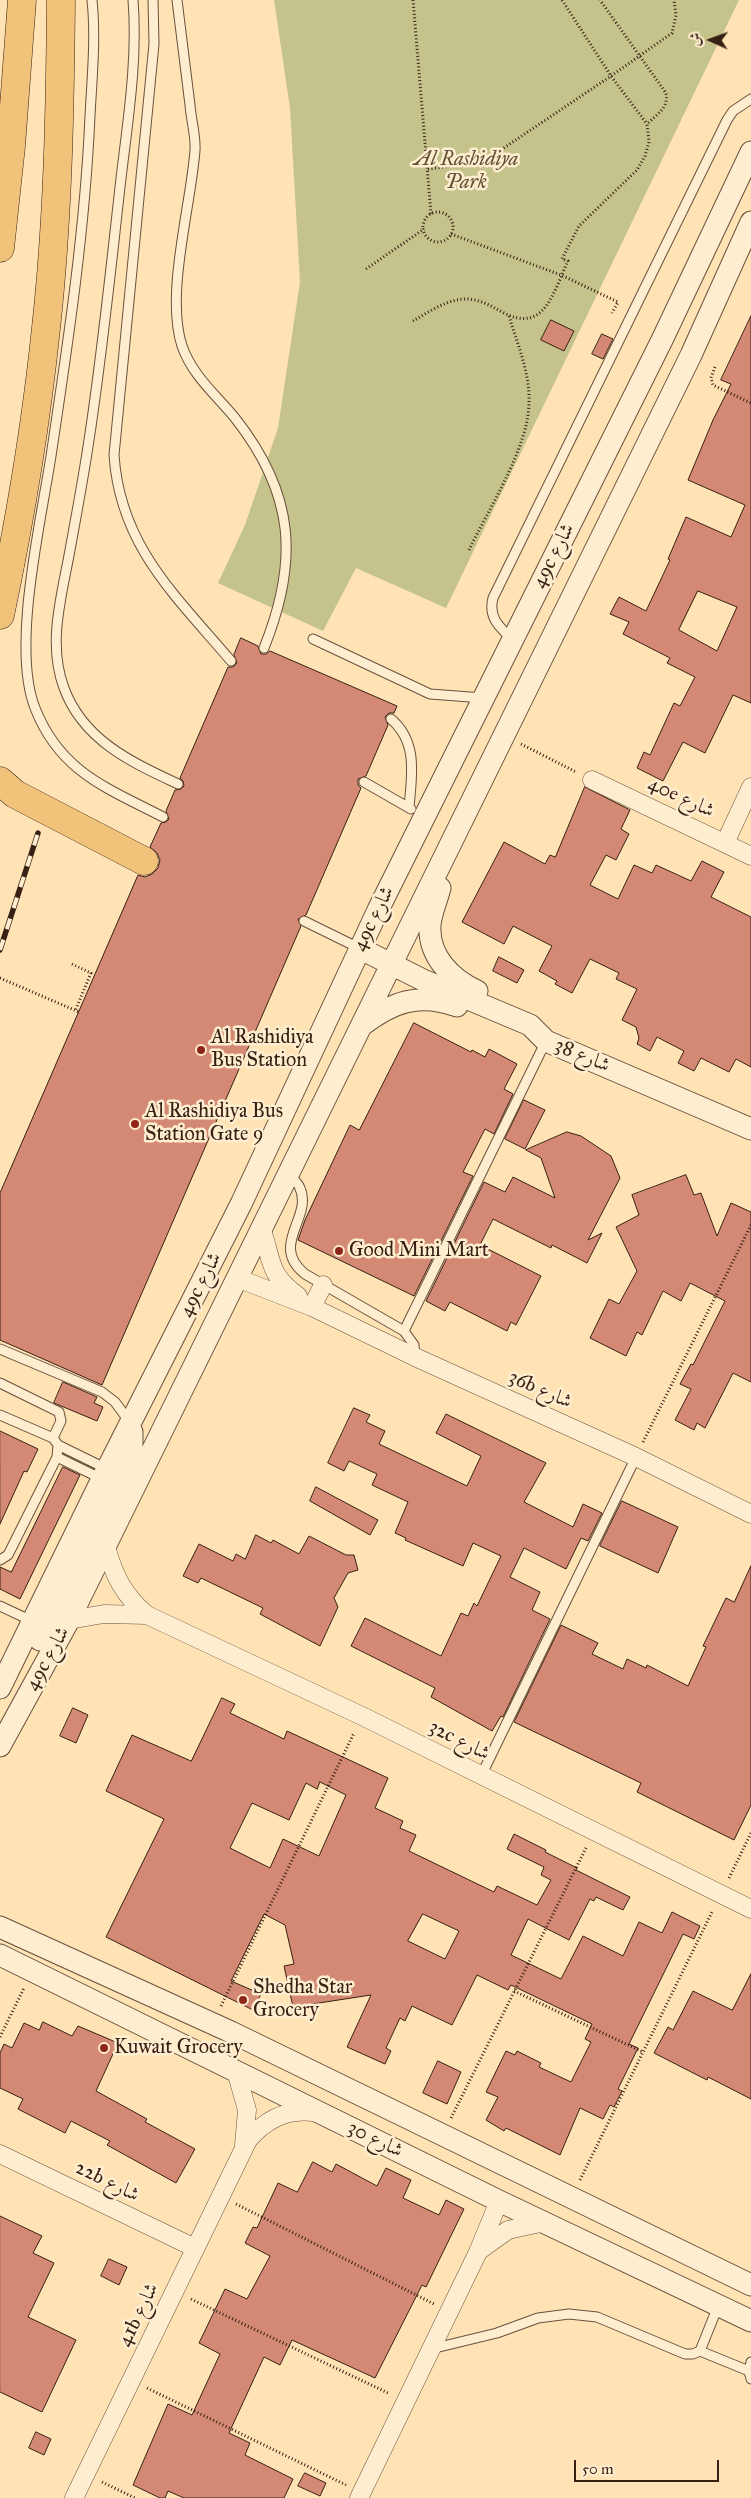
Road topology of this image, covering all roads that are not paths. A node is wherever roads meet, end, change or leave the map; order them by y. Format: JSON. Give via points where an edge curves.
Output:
{"nodes":[{"id":1,"x":22,"y":0,"type":"edge"},
{"id":2,"x":61,"y":0,"type":"edge"},
{"id":3,"x":92,"y":0,"type":"edge"},
{"id":4,"x":133,"y":0,"type":"edge"},
{"id":5,"x":153,"y":0,"type":"edge"},
{"id":6,"x":177,"y":0,"type":"edge"},
{"id":7,"x":751,"y":99,"type":"edge"},
{"id":8,"x":751,"y":152,"type":"edge"},
{"id":9,"x":751,"y":222,"type":"edge"},
{"id":10,"x":0,"y":248,"type":"edge"},
{"id":11,"x":580,"y":503,"type":"junction"},
{"id":12,"x":0,"y":615,"type":"edge"},
{"id":13,"x":313,"y":639,"type":"dead end"},
{"id":14,"x":512,"y":639,"type":"junction"},
{"id":15,"x":264,"y":648,"type":"dead end"},
{"id":16,"x":231,"y":661,"type":"dead end"},
{"id":17,"x":538,"y":667,"type":"junction"},
{"id":18,"x":483,"y":698,"type":"junction"},
{"id":19,"x":391,"y":719,"type":"dead end"},
{"id":20,"x":592,"y":780,"type":"road end"},
{"id":21,"x":0,"y":781,"type":"edge"},
{"id":22,"x":364,"y":782,"type":"dead end"},
{"id":23,"x":178,"y":784,"type":"dead end"},
{"id":24,"x":751,"y":787,"type":"edge"},
{"id":25,"x":416,"y":812,"type":"junction"},
{"id":26,"x":163,"y":818,"type":"dead end"},
{"id":27,"x":725,"y":843,"type":"junction"},
{"id":28,"x":751,"y":856,"type":"edge"},
{"id":29,"x":144,"y":861,"type":"dead end"},
{"id":30,"x":442,"y":861,"type":"junction"},
{"id":31,"x":304,"y":921,"type":"dead end"},
{"id":32,"x":359,"y":948,"type":"junction"},
{"id":33,"x":391,"y":964,"type":"junction"},
{"id":34,"x":361,"y":1026,"type":"junction"},
{"id":35,"x":546,"y":1041,"type":"junction"},
{"id":36,"x":751,"y":1129,"type":"edge"},
{"id":37,"x":288,"y":1173,"type":"junction"},
{"id":38,"x":241,"y":1204,"type":"junction"},
{"id":39,"x":261,"y":1228,"type":"junction"},
{"id":40,"x":237,"y":1278,"type":"junction"},
{"id":41,"x":323,"y":1285,"type":"junction"},
{"id":42,"x":312,"y":1307,"type":"junction"},
{"id":43,"x":404,"y":1331,"type":"junction"},
{"id":44,"x":0,"y":1349,"type":"edge"},
{"id":45,"x":415,"y":1357,"type":"junction"},
{"id":46,"x":0,"y":1383,"type":"edge"},
{"id":47,"x":0,"y":1415,"type":"edge"},
{"id":48,"x":130,"y":1424,"type":"junction"},
{"id":49,"x":56,"y":1442,"type":"junction"},
{"id":50,"x":57,"y":1457,"type":"junction"},
{"id":51,"x":636,"y":1457,"type":"junction"},
{"id":52,"x":104,"y":1474,"type":"junction"},
{"id":53,"x":751,"y":1514,"type":"edge"},
{"id":54,"x":106,"y":1546,"type":"junction"},
{"id":55,"x":0,"y":1560,"type":"edge"},
{"id":56,"x":0,"y":1606,"type":"edge"},
{"id":57,"x":147,"y":1615,"type":"junction"},
{"id":58,"x":69,"y":1620,"type":"junction"},
{"id":59,"x":32,"y":1621,"type":"junction"},
{"id":60,"x":0,"y":1688,"type":"edge"},
{"id":61,"x":3,"y":1741,"type":"edge"},
{"id":62,"x":481,"y":1776,"type":"junction"},
{"id":63,"x":751,"y":1909,"type":"edge"},
{"id":64,"x":1,"y":1927,"type":"edge"},
{"id":65,"x":0,"y":1955,"type":"edge"},
{"id":66,"x":236,"y":2072,"type":"junction"},
{"id":67,"x":288,"y":2097,"type":"junction"},
{"id":68,"x":322,"y":2113,"type":"junction"},
{"id":69,"x":436,"y":2133,"type":"junction"},
{"id":70,"x":242,"y":2150,"type":"junction"},
{"id":71,"x":0,"y":2154,"type":"edge"},
{"id":72,"x":571,"y":2199,"type":"junction"},
{"id":73,"x":499,"y":2201,"type":"junction"},
{"id":74,"x":545,"y":2222,"type":"junction"},
{"id":75,"x":195,"y":2248,"type":"junction"},
{"id":76,"x":478,"y":2252,"type":"junction"},
{"id":77,"x":751,"y":2285,"type":"edge"},
{"id":78,"x":718,"y":2306,"type":"junction"},
{"id":79,"x":751,"y":2321,"type":"edge"},
{"id":80,"x":431,"y":2349,"type":"junction"},
{"id":81,"x":700,"y":2351,"type":"junction"},
{"id":82,"x":751,"y":2362,"type":"edge"},
{"id":83,"x":750,"y":2375,"type":"edge"},
{"id":84,"x":360,"y":2495,"type":"edge"},
{"id":85,"x":74,"y":2498,"type":"edge"}],
"edges":[{"from":1,"to":10,"type":"highway"},
{"from":2,"to":12,"type":"highway","via":[[58,157],[46,327],[19,528]]},
{"from":3,"to":26,"type":"lane","via":[[92,78],[83,223],[31,587],[26,637],[27,674],[34,706],[45,731],[72,766]]},
{"from":4,"to":23,"type":"lane","via":[[134,57],[106,316],[89,442],[60,604],[56,650],[71,705],[95,736],[126,758]]},
{"from":5,"to":16,"type":"lane","via":[[154,44],[114,456],[116,476],[126,517],[144,554],[157,574]]},
{"from":6,"to":15,"type":"lane","via":[[195,149],[178,284],[178,330],[182,346],[197,374],[262,456],[281,506],[287,541],[286,577],[278,612]]},
{"from":7,"to":14,"type":"lane","via":[[733,111],[727,120],[493,598],[492,617]]},
{"from":8,"to":11,"type":"street","name":"49c شارع"},
{"from":9,"to":17,"type":"street","name":"49c شارع","via":[[691,354]]},
{"from":11,"to":14,"type":"street","name":"49c شارع"},
{"from":11,"to":17,"type":"street","via":[[596,503],[602,515],[565,589]]},
{"from":13,"to":18,"type":"lane","via":[[430,694]]},
{"from":14,"to":18,"type":"street","name":"49c شارع"},
{"from":17,"to":30,"type":"street","name":"49c شارع"},
{"from":18,"to":25,"type":"street","name":"49c شارع"},
{"from":19,"to":25,"type":"lane","via":[[404,732],[411,750]]},
{"from":20,"to":27,"type":"street","name":"40e شارع"},
{"from":21,"to":29,"type":"highway","via":[[15,794]]},
{"from":22,"to":25,"type":"lane"},
{"from":24,"to":27,"type":"street"},
{"from":25,"to":32,"type":"street","name":"49c شارع"},
{"from":27,"to":28,"type":"street","name":"40e شارع"},
{"from":30,"to":33,"type":"street","name":"49c شارع"},
{"from":30,"to":35,"type":"street","via":[[441,885],[430,925],[430,936],[439,959],[446,970],[465,985],[531,1015],[540,1025]]},
{"from":31,"to":32,"type":"lane"},
{"from":32,"to":33,"type":"street","name":"شارع 38"},
{"from":32,"to":38,"type":"street","name":"49c شارع"},
{"from":33,"to":34,"type":"street","name":"49c شارع"},
{"from":33,"to":35,"type":"street","name":"شارع 38","via":[[530,1025]]},
{"from":34,"to":35,"type":"street","via":[[398,1004],[429,999],[444,1001],[520,1034]]},
{"from":34,"to":37,"type":"street","name":"49c شارع"},
{"from":35,"to":36,"type":"street","name":"شارع 38"},
{"from":35,"to":43,"type":"lane"},
{"from":37,"to":39,"type":"street","name":"49c شارع"},
{"from":37,"to":41,"type":"lane","via":[[300,1186],[301,1196],[299,1215],[290,1240],[292,1256],[300,1270]]},
{"from":38,"to":40,"type":"street","via":[[228,1254]]},
{"from":38,"to":48,"type":"street","name":"49c شارع"},
{"from":39,"to":40,"type":"street","name":"49c شارع"},
{"from":39,"to":42,"type":"street","name":"36b شارع","via":[[276,1276],[282,1285]]},
{"from":40,"to":42,"type":"street","name":"36b شارع"},
{"from":40,"to":54,"type":"street","name":"49c شارع"},
{"from":41,"to":42,"type":"street"},
{"from":41,"to":43,"type":"lane"},
{"from":42,"to":45,"type":"street","name":"36b شارع"},
{"from":43,"to":45,"type":"lane","via":[[414,1345]]},
{"from":44,"to":48,"type":"lane","via":[[102,1392],[115,1402]]},
{"from":45,"to":51,"type":"street","name":"36b شارع"},
{"from":46,"to":49,"type":"lane","via":[[60,1412]]},
{"from":47,"to":49,"type":"lane"},
{"from":48,"to":52,"type":"street","name":"49c شارع"},
{"from":48,"to":61,"type":"street","via":[[133,1436],[130,1455],[16,1688]]},
{"from":49,"to":50,"type":"lane"},
{"from":49,"to":52,"type":"lane"},
{"from":50,"to":52,"type":"lane"},
{"from":50,"to":55,"type":"lane","via":[[8,1555]]},
{"from":51,"to":53,"type":"street","name":"36b شارع"},
{"from":51,"to":62,"type":"lane"},
{"from":52,"to":59,"type":"street","name":"49c شارع"},
{"from":54,"to":57,"type":"street","name":"32c شارع","via":[[122,1588]]},
{"from":54,"to":58,"type":"street","name":"49c شارع"},
{"from":56,"to":59,"type":"lane"},
{"from":57,"to":58,"type":"street","name":"32c شارع","via":[[104,1614]]},
{"from":57,"to":62,"type":"street","name":"32c شارع"},
{"from":58,"to":61,"type":"street","name":"49c شارع"},
{"from":59,"to":60,"type":"street","name":"49c شارع"},
{"from":62,"to":63,"type":"street","name":"32c شارع"},
{"from":64,"to":69,"type":"street","name":"شارع 30","via":[[231,2032]]},
{"from":65,"to":66,"type":"street","name":"شارع 30"},
{"from":66,"to":67,"type":"street","name":"شارع 30"},
{"from":66,"to":70,"type":"street","name":"41b شارع","via":[[247,2110]]},
{"from":67,"to":68,"type":"street","name":"شارع 30"},
{"from":67,"to":69,"type":"street","via":[[337,2112],[422,2152],[432,2148]]},
{"from":68,"to":70,"type":"street","name":"41b شارع","via":[[298,2111],[275,2117],[256,2131]]},
{"from":68,"to":73,"type":"street","name":"شارع 30"},
{"from":69,"to":72,"type":"street","name":"شارع 30"},
{"from":70,"to":75,"type":"street","name":"41b شارع"},
{"from":71,"to":75,"type":"street","name":"22b شارع"},
{"from":72,"to":73,"type":"street","via":[[566,2204],[556,2204],[514,2189]]},
{"from":72,"to":77,"type":"street","name":"شارع 30"},
{"from":73,"to":74,"type":"street","name":"شارع 30"},
{"from":73,"to":76,"type":"street"},
{"from":74,"to":76,"type":"street","via":[[508,2230]]},
{"from":74,"to":78,"type":"street","name":"شارع 30"},
{"from":75,"to":85,"type":"street","name":"41b شارع"},
{"from":76,"to":80,"type":"street"},
{"from":78,"to":79,"type":"street","name":"شارع 30"},
{"from":78,"to":81,"type":"lane"},
{"from":80,"to":81,"type":"lane","via":[[497,2333],[538,2318],[569,2314],[597,2317],[685,2354]]},
{"from":80,"to":84,"type":"street"},
{"from":81,"to":83,"type":"lane"},
{"from":82,"to":83,"type":"lane"}]}
